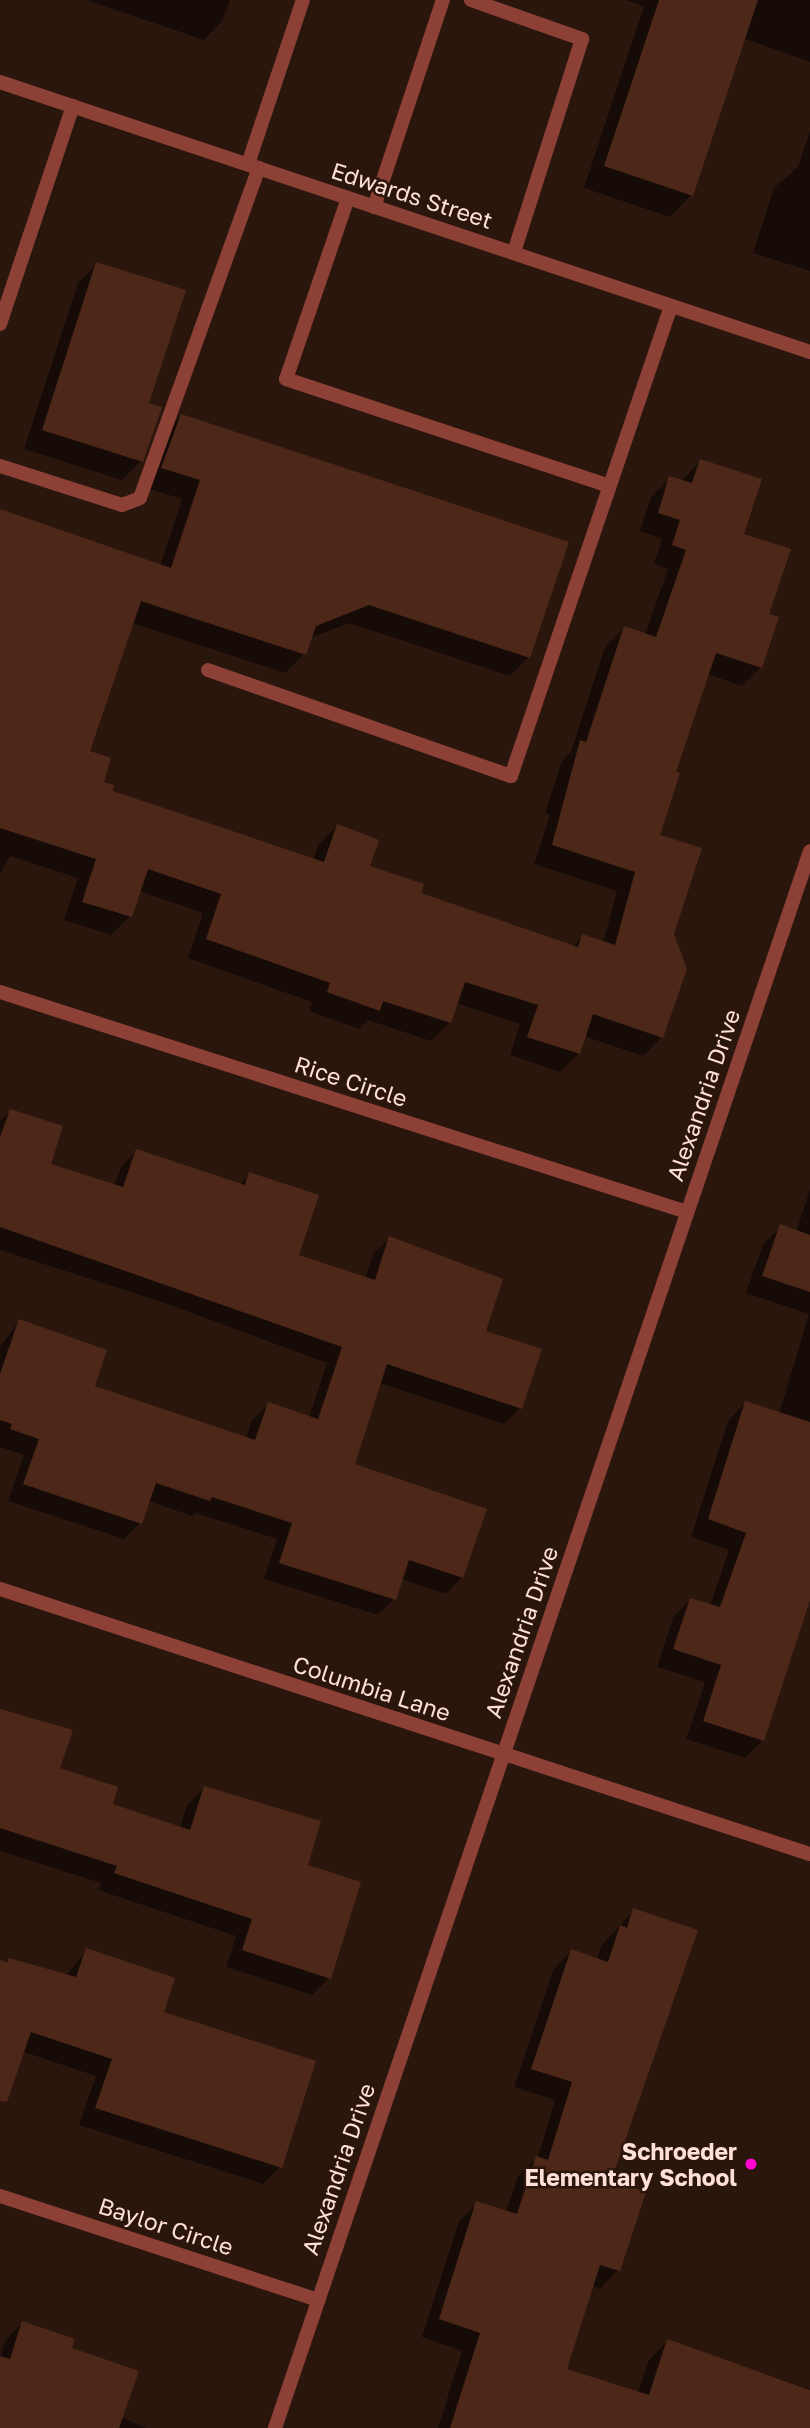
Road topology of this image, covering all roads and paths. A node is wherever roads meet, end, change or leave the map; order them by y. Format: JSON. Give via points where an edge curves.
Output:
{"nodes":[{"id":1,"x":303,"y":0,"type":"edge"},
{"id":2,"x":443,"y":0,"type":"edge"},
{"id":3,"x":471,"y":0,"type":"edge"},
{"id":4,"x":0,"y":82,"type":"edge"},
{"id":5,"x":73,"y":106,"type":"junction"},
{"id":6,"x":253,"y":166,"type":"junction"},
{"id":7,"x":348,"y":198,"type":"junction"},
{"id":8,"x":374,"y":206,"type":"junction"},
{"id":9,"x":514,"y":252,"type":"junction"},
{"id":10,"x":671,"y":306,"type":"junction"},
{"id":11,"x":0,"y":324,"type":"edge"},
{"id":12,"x":810,"y":352,"type":"edge"},
{"id":13,"x":0,"y":466,"type":"edge"},
{"id":14,"x":609,"y":486,"type":"junction"},
{"id":15,"x":208,"y":670,"type":"dead end"},
{"id":16,"x":810,"y":851,"type":"edge"},
{"id":17,"x":0,"y":992,"type":"edge"},
{"id":18,"x":687,"y":1212,"type":"junction"},
{"id":19,"x":0,"y":1588,"type":"edge"},
{"id":20,"x":503,"y":1756,"type":"junction"},
{"id":21,"x":810,"y":1854,"type":"edge"},
{"id":22,"x":0,"y":2196,"type":"edge"},
{"id":23,"x":318,"y":2300,"type":"junction"},
{"id":24,"x":275,"y":2428,"type":"edge"}],
"edges":[{"from":1,"to":6,"type":"street"},
{"from":2,"to":8,"type":"street"},
{"from":3,"to":9,"type":"street","via":[[582,39]]},
{"from":4,"to":5,"type":"street","name":"Edwards Street"},
{"from":5,"to":6,"type":"street","name":"Edwards Street"},
{"from":5,"to":11,"type":"street"},
{"from":6,"to":7,"type":"street","name":"Edwards Street"},
{"from":6,"to":13,"type":"street","via":[[140,499],[121,505]]},
{"from":7,"to":8,"type":"street","name":"Edwards Street"},
{"from":7,"to":14,"type":"street","via":[[286,379]]},
{"from":8,"to":9,"type":"street","name":"Edwards Street"},
{"from":9,"to":10,"type":"street","name":"Edwards Street"},
{"from":10,"to":12,"type":"street","name":"Edwards Street"},
{"from":10,"to":14,"type":"street"},
{"from":14,"to":15,"type":"street","via":[[511,776]]},
{"from":16,"to":18,"type":"street","name":"Alexandria Drive"},
{"from":17,"to":18,"type":"street","name":"Rice Circle"},
{"from":18,"to":20,"type":"street","name":"Alexandria Drive"},
{"from":19,"to":20,"type":"street","name":"Columbia Lane"},
{"from":20,"to":21,"type":"street","name":"Columbia Lane"},
{"from":20,"to":23,"type":"street","name":"Alexandria Drive"},
{"from":22,"to":23,"type":"street","name":"Baylor Circle"},
{"from":23,"to":24,"type":"street","name":"Alexandria Drive"}]}
